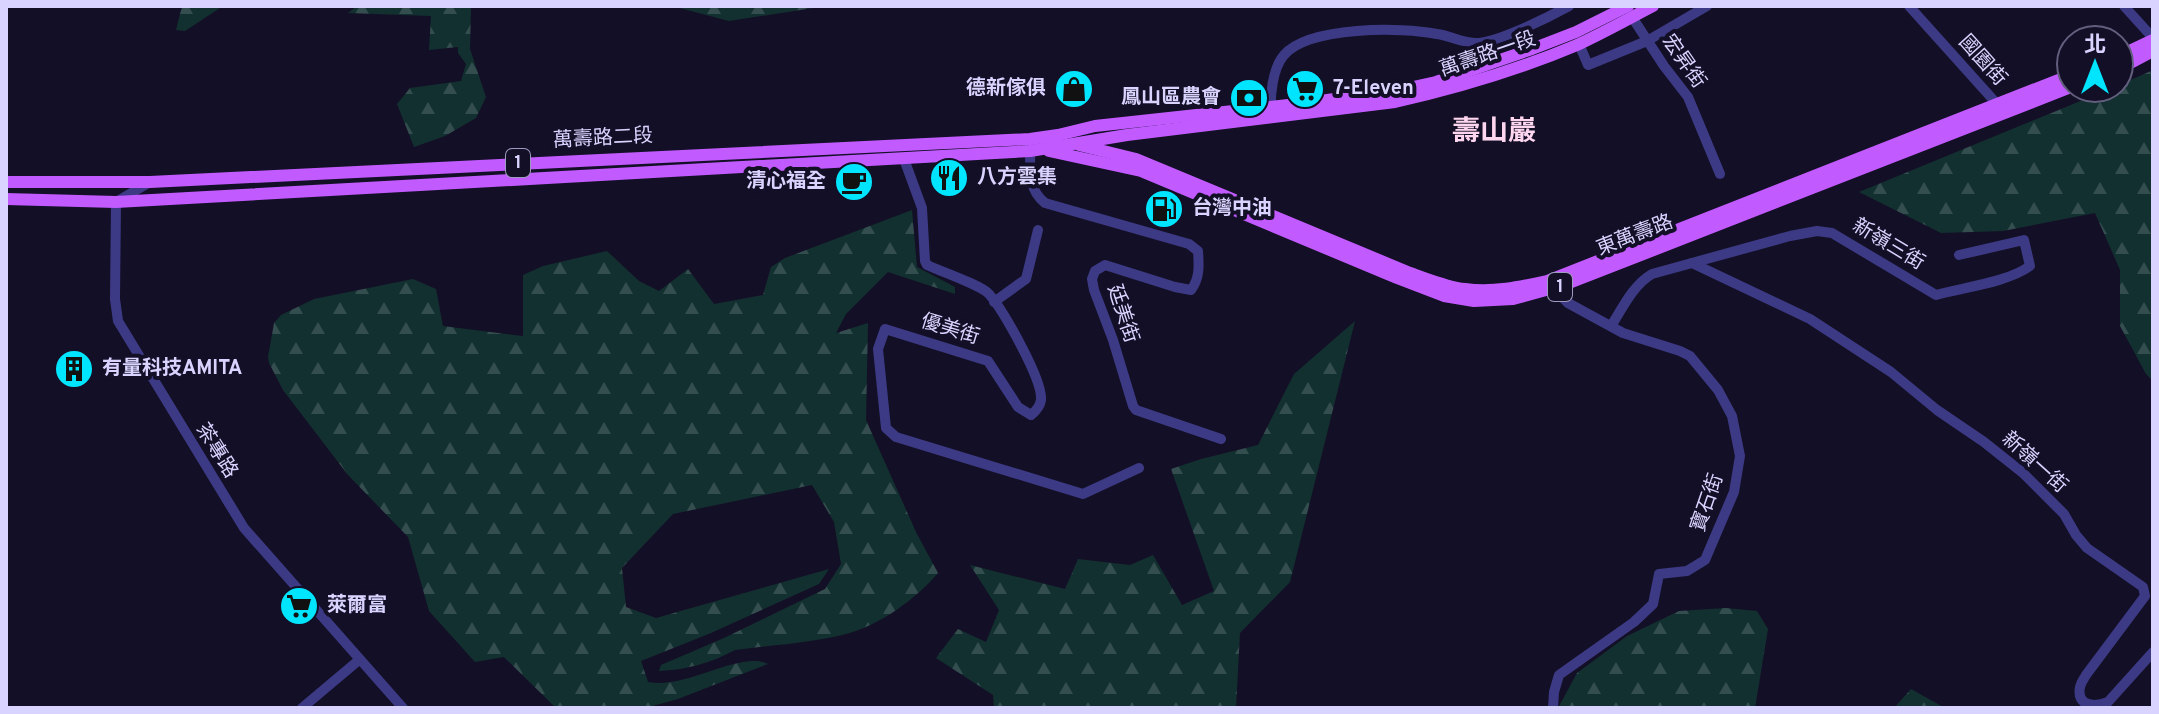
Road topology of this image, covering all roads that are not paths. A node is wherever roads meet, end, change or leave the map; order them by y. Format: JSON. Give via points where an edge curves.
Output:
{"nodes":[{"id":1,"x":1569,"y":6,"type":"edge"},
{"id":2,"x":1653,"y":6,"type":"edge"},
{"id":3,"x":1707,"y":6,"type":"edge"},
{"id":4,"x":1909,"y":6,"type":"edge"},
{"id":5,"x":2124,"y":6,"type":"edge"},
{"id":6,"x":1630,"y":12,"type":"edge"},
{"id":7,"x":2153,"y":39,"type":"edge"},
{"id":8,"x":1647,"y":41,"type":"junction"},
{"id":9,"x":1579,"y":44,"type":"junction"},
{"id":10,"x":2135,"y":48,"type":"edge"},
{"id":11,"x":2153,"y":51,"type":"edge"},
{"id":12,"x":2135,"y":61,"type":"edge"},
{"id":13,"x":2055,"y":81,"type":"edge"},
{"id":14,"x":2055,"y":93,"type":"edge"},
{"id":15,"x":1997,"y":104,"type":"junction"},
{"id":16,"x":1271,"y":113,"type":"junction"},
{"id":17,"x":1058,"y":135,"type":"junction"},
{"id":18,"x":1127,"y":135,"type":"junction"},
{"id":19,"x":1071,"y":144,"type":"junction"},
{"id":20,"x":1034,"y":146,"type":"junction"},
{"id":21,"x":1129,"y":157,"type":"junction"},
{"id":22,"x":904,"y":159,"type":"junction"},
{"id":23,"x":1720,"y":174,"type":"dead end"},
{"id":24,"x":6,"y":182,"type":"edge"},
{"id":25,"x":150,"y":182,"type":"junction"},
{"id":26,"x":6,"y":199,"type":"edge"},
{"id":27,"x":116,"y":202,"type":"junction"},
{"id":28,"x":1038,"y":230,"type":"dead end"},
{"id":29,"x":1959,"y":255,"type":"dead end"},
{"id":30,"x":1692,"y":263,"type":"junction"},
{"id":31,"x":1550,"y":285,"type":"junction"},
{"id":32,"x":994,"y":302,"type":"junction"},
{"id":33,"x":1611,"y":326,"type":"junction"},
{"id":34,"x":1221,"y":439,"type":"dead end"},
{"id":35,"x":1139,"y":468,"type":"dead end"},
{"id":36,"x":2153,"y":652,"type":"edge"},
{"id":37,"x":359,"y":660,"type":"junction"},
{"id":38,"x":302,"y":708,"type":"edge"},
{"id":39,"x":403,"y":708,"type":"edge"},
{"id":40,"x":1553,"y":708,"type":"edge"}],
"edges":[{"from":1,"to":16,"type":"street","via":[[1482,43],[1436,33],[1362,29],[1311,40],[1282,57]]},
{"from":2,"to":6,"type":"main road","name":"萬壽路一段"},
{"from":3,"to":8,"type":"street"},
{"from":4,"to":15,"type":"street","name":"國園街"},
{"from":5,"to":7,"type":"street"},
{"from":6,"to":8,"type":"street","name":"宏昇街"},
{"from":6,"to":9,"type":"main road","name":"萬壽路一段"},
{"from":6,"to":16,"type":"main road","name":"萬壽路一段","via":[[1436,82]]},
{"from":7,"to":10,"type":"main road"},
{"from":8,"to":9,"type":"street","via":[[1588,65]]},
{"from":8,"to":23,"type":"street","name":"宏昇街","via":[[1688,97]]},
{"from":9,"to":16,"type":"main road","name":"萬壽路一段","via":[[1437,93]]},
{"from":11,"to":12,"type":"main road"},
{"from":13,"to":15,"type":"main road","name":"東萬壽路","number":"1"},
{"from":14,"to":31,"type":"main road","name":"東萬壽路","number":"1"},
{"from":15,"to":31,"type":"main road","name":"東萬壽路","number":"1"},
{"from":16,"to":17,"type":"main road","name":"萬壽路一段","via":[[1095,126]]},
{"from":16,"to":18,"type":"main road","name":"萬壽路一段"},
{"from":17,"to":19,"type":"main road","name":"東萬壽路","number":"1"},
{"from":17,"to":20,"type":"main road","name":"萬壽路二段","number":"1"},
{"from":18,"to":19,"type":"main road","name":"萬壽路一段"},
{"from":18,"to":21,"type":"main road"},
{"from":19,"to":20,"type":"main road","name":"萬壽路一段"},
{"from":19,"to":21,"type":"main road","name":"東萬壽路","number":"1"},
{"from":20,"to":22,"type":"main road","name":"萬壽路二段","number":"1"},
{"from":20,"to":25,"type":"main road","name":"萬壽路二段","number":"1"},
{"from":20,"to":31,"type":"main road","name":"東萬壽路","number":"1","via":[[1141,171],[1444,296],[1513,299]]},
{"from":20,"to":34,"type":"street","name":"廷美街","via":[[1030,181],[1045,203],[1198,251],[1199,269],[1191,290],[1105,265],[1092,279],[1136,410]]},
{"from":21,"to":31,"type":"main road","name":"東萬壽路","number":"1","via":[[1444,285],[1487,290]]},
{"from":22,"to":27,"type":"main road","name":"萬壽路二段","number":"1"},
{"from":22,"to":32,"type":"street","name":"優美街","via":[[922,208],[927,265],[988,292]]},
{"from":24,"to":25,"type":"main road","name":"萬壽路二段","number":"1"},
{"from":25,"to":27,"type":"street"},
{"from":26,"to":27,"type":"main road","name":"萬壽路二段","number":"1"},
{"from":27,"to":37,"type":"street","name":"茶專路","via":[[118,321],[244,528]]},
{"from":28,"to":32,"type":"street","via":[[1026,279]]},
{"from":29,"to":30,"type":"street","name":"新嶺三街","via":[[2024,240],[2030,266],[1936,295],[1832,233],[1817,231]]},
{"from":30,"to":33,"type":"street","name":"新嶺三街","via":[[1643,279]]},
{"from":30,"to":36,"type":"street","name":"新嶺一街","via":[[1810,319],[1891,372],[2023,473],[2064,514],[2087,548],[2143,587],[2145,596],[2086,675],[2079,688],[2081,699],[2098,706],[2108,702]]},
{"from":31,"to":33,"type":"street","name":"寶石街","via":[[1568,303]]},
{"from":32,"to":35,"type":"street","name":"優美街","via":[[1032,367],[1040,389],[1038,409],[1031,415],[1018,407],[988,361],[885,329],[878,349],[886,428],[896,437],[1083,494]]},
{"from":33,"to":40,"type":"street","name":"寶石街","via":[[1680,351],[1698,364],[1732,416],[1740,456],[1734,492],[1705,560],[1687,571],[1659,574],[1653,604],[1559,675]]},
{"from":37,"to":38,"type":"street"},
{"from":37,"to":39,"type":"street","name":"茶專路"}]}
